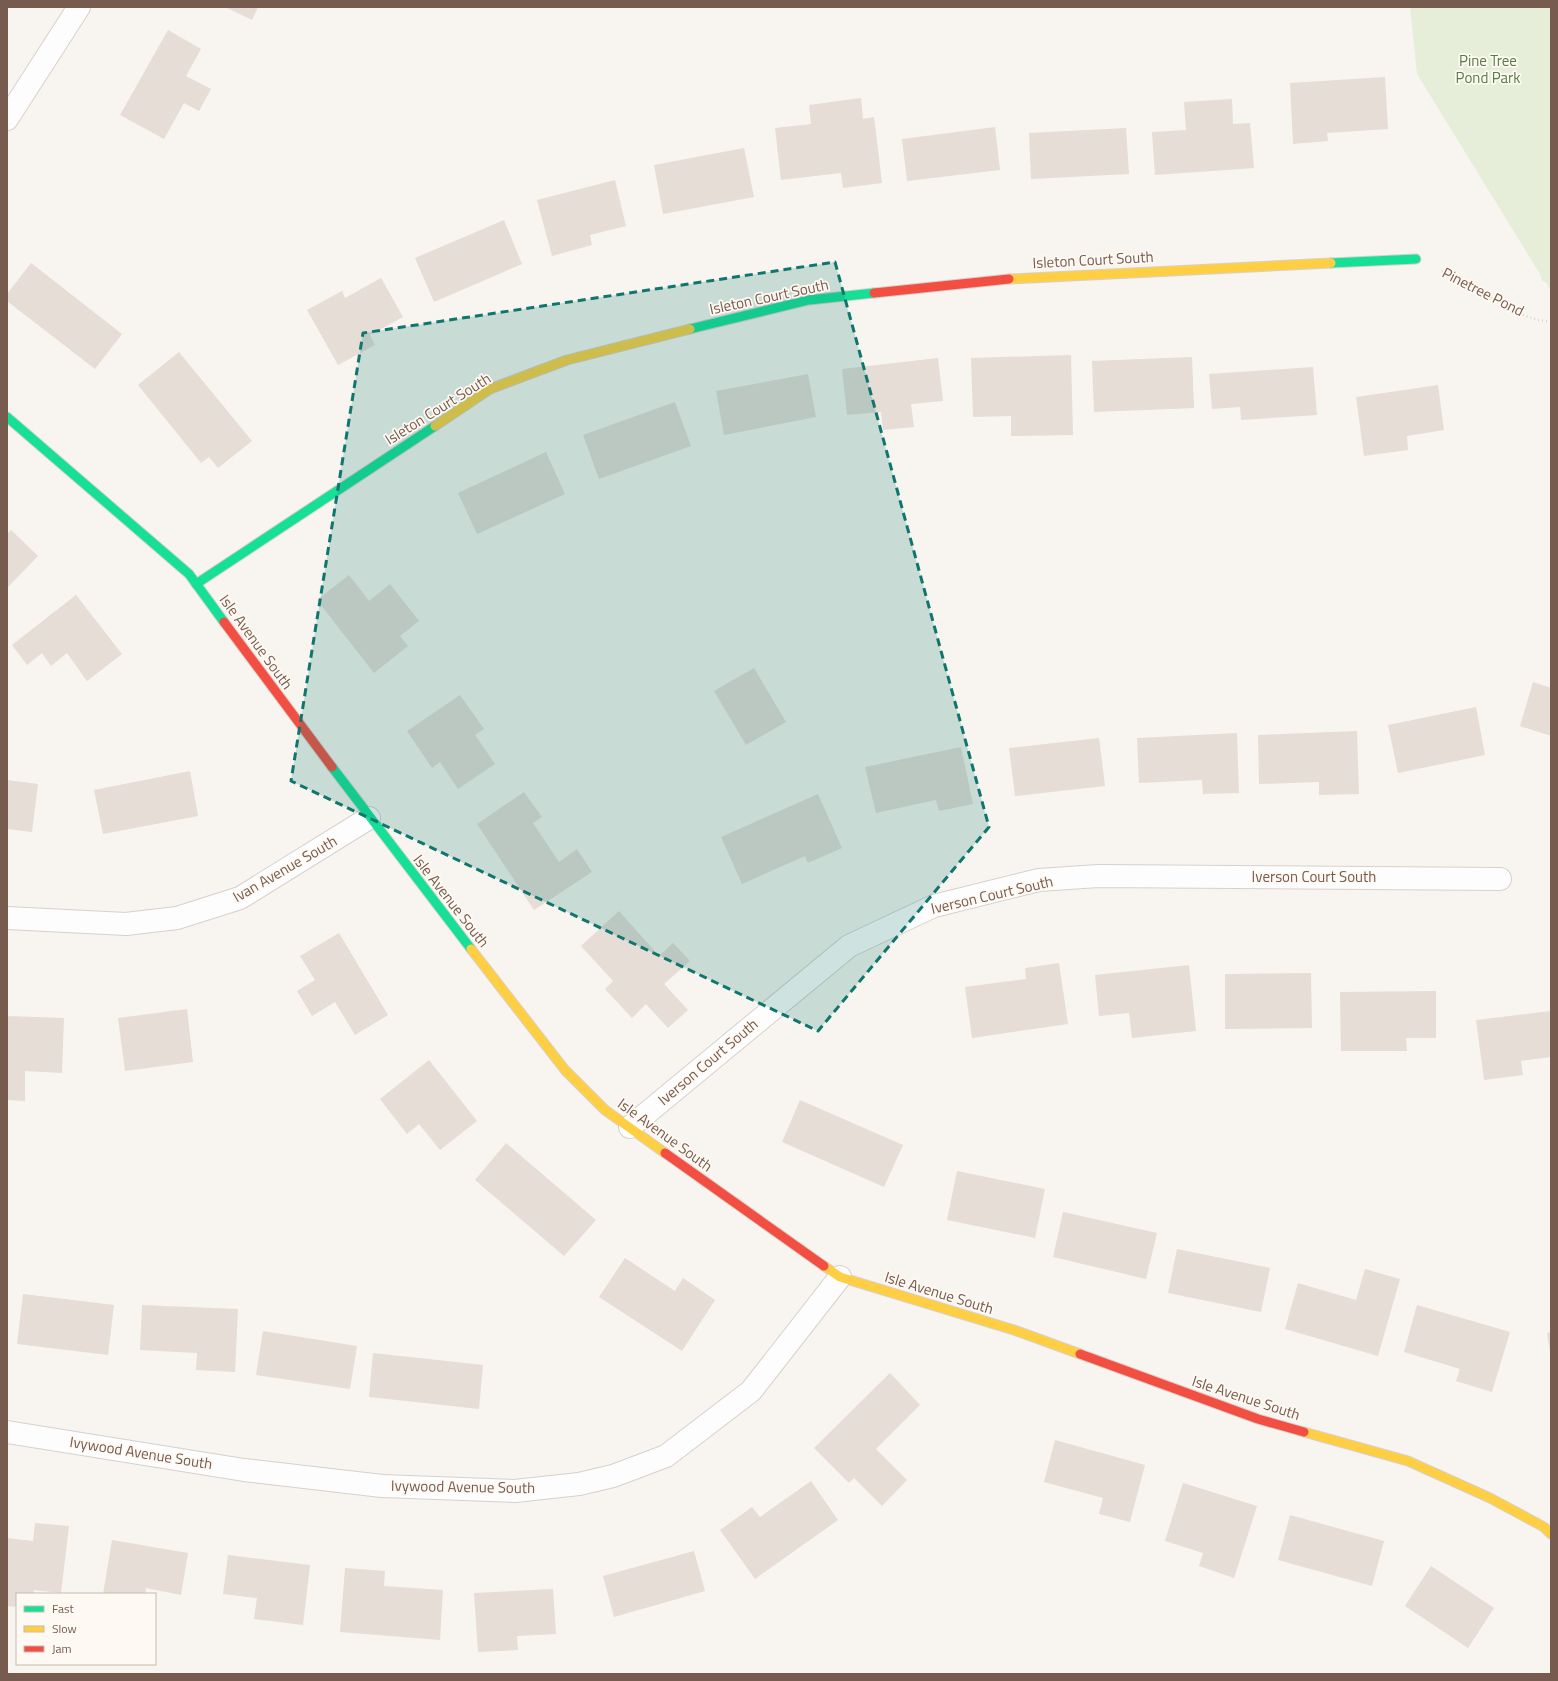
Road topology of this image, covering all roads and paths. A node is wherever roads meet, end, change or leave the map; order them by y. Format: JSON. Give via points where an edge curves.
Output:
{"nodes":[{"id":1,"x":79,"y":7,"type":"edge"},
{"id":2,"x":7,"y":119,"type":"edge"},
{"id":3,"x":1416,"y":259,"type":"joint"},
{"id":4,"x":1551,"y":321,"type":"edge"},
{"id":5,"x":7,"y":417,"type":"edge"},
{"id":6,"x":196,"y":584,"type":"junction"},
{"id":7,"x":369,"y":818,"type":"junction"},
{"id":8,"x":1500,"y":879,"type":"dead end"},
{"id":9,"x":7,"y":918,"type":"edge"},
{"id":10,"x":630,"y":1127,"type":"junction"},
{"id":11,"x":840,"y":1277,"type":"junction"},
{"id":12,"x":7,"y":1432,"type":"edge"},
{"id":13,"x":1549,"y":1527,"type":"edge"}],
"edges":[{"from":1,"to":2,"type":"street"},
{"from":3,"to":4,"type":"path","name":"Pinetree Pond","via":[[1464,282],[1502,305],[1541,321]]},
{"from":3,"to":6,"type":"street","name":"Isleton Court South","via":[[1015,278],[809,300],[567,360],[490,389]]},
{"from":5,"to":6,"type":"street","name":"Isle Avenue South","via":[[189,574]]},
{"from":6,"to":7,"type":"street","name":"Isle Avenue South"},
{"from":7,"to":9,"type":"street","name":"Ivan Avenue South","via":[[240,898],[177,918],[126,924]]},
{"from":7,"to":10,"type":"street","name":"Isle Avenue South","via":[[565,1070],[605,1110]]},
{"from":8,"to":10,"type":"street","name":"Iverson Court South","via":[[1098,876],[1039,880],[934,906],[849,946]]},
{"from":10,"to":11,"type":"street","name":"Isle Avenue South"},
{"from":11,"to":12,"type":"street","name":"Ivywood Avenue South","via":[[751,1391],[666,1456],[613,1476],[579,1484],[515,1491],[382,1486],[244,1470]]},
{"from":11,"to":13,"type":"street","name":"Isle Avenue South","via":[[1014,1330],[1258,1419],[1408,1461]]}]}
